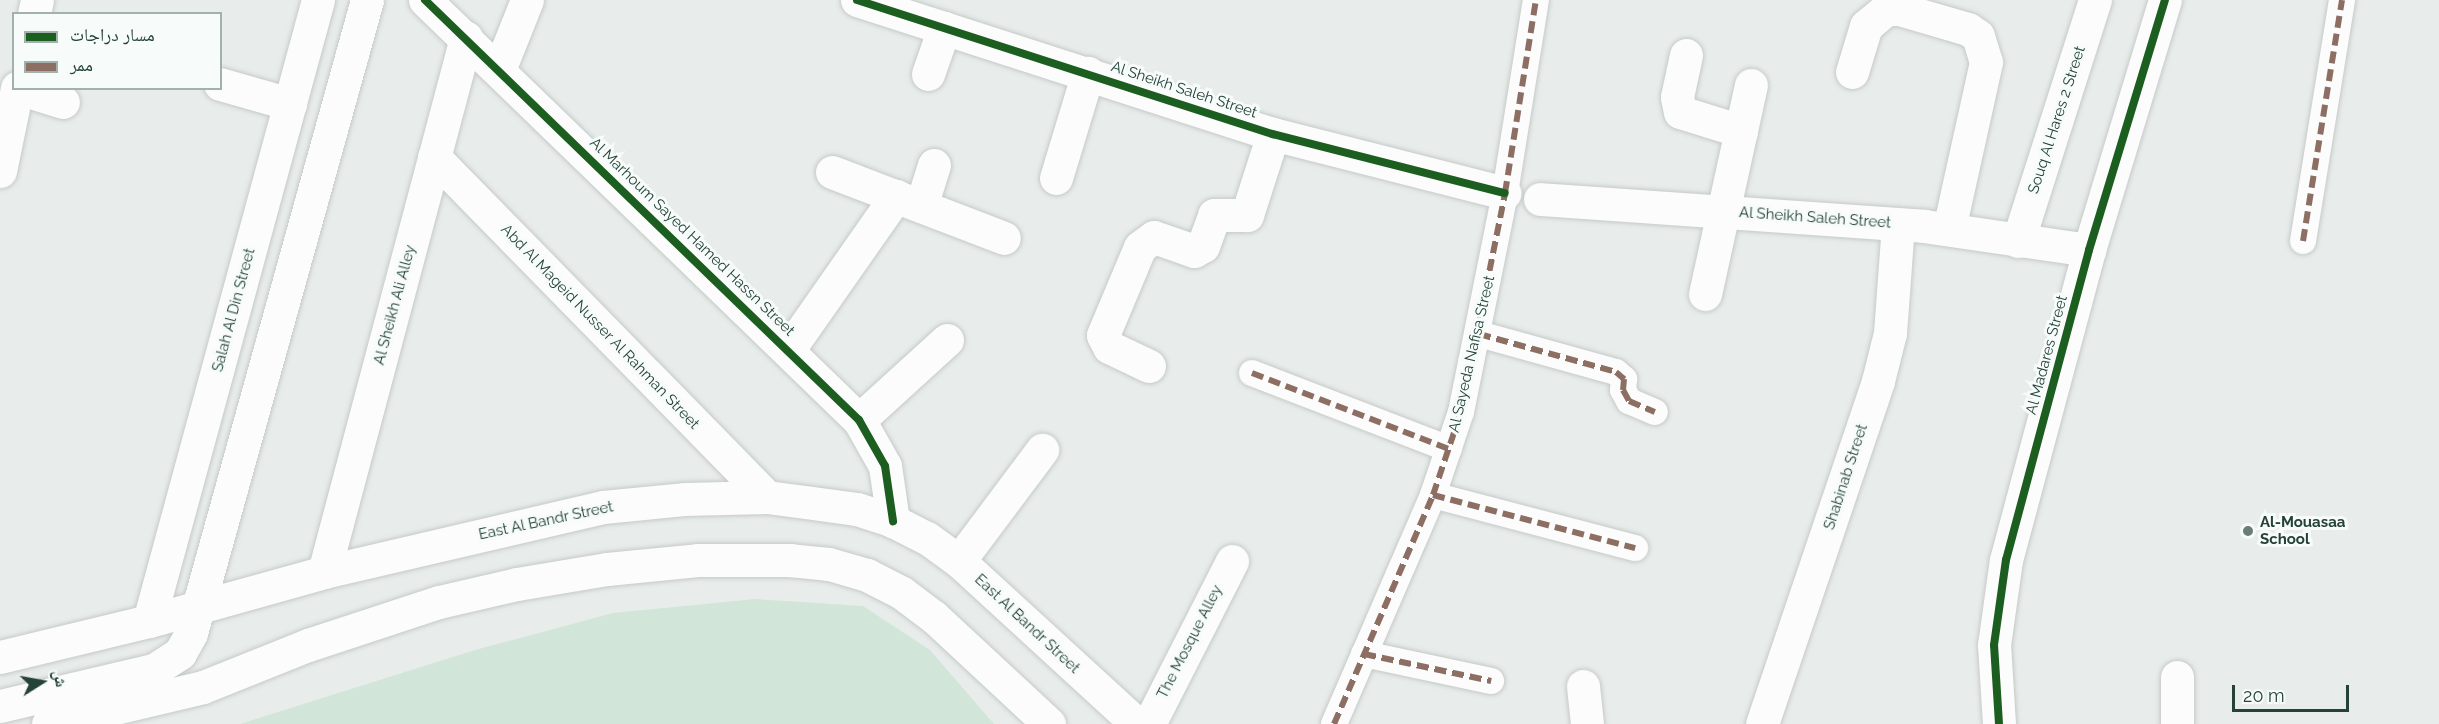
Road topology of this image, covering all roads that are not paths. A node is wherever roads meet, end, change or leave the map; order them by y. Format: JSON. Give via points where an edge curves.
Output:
{"nodes":[{"id":1,"x":318,"y":0,"type":"edge"},
{"id":2,"x":367,"y":0,"type":"edge"},
{"id":3,"x":425,"y":0,"type":"edge"},
{"id":4,"x":527,"y":0,"type":"edge"},
{"id":5,"x":857,"y":0,"type":"edge"},
{"id":6,"x":1536,"y":0,"type":"edge"},
{"id":7,"x":2095,"y":0,"type":"edge"},
{"id":8,"x":2165,"y":0,"type":"edge"},
{"id":9,"x":2342,"y":0,"type":"edge"},
{"id":10,"x":944,"y":28,"type":"junction"},
{"id":11,"x":466,"y":38,"type":"junction"},
{"id":12,"x":1686,"y":55,"type":"dead end"},
{"id":13,"x":499,"y":70,"type":"junction"},
{"id":14,"x":1852,"y":72,"type":"dead end"},
{"id":15,"x":928,"y":74,"type":"dead end"},
{"id":16,"x":1088,"y":74,"type":"junction"},
{"id":17,"x":222,"y":85,"type":"edge"},
{"id":18,"x":1751,"y":85,"type":"dead end"},
{"id":19,"x":18,"y":90,"type":"edge"},
{"id":20,"x":24,"y":90,"type":"edge"},
{"id":21,"x":63,"y":102,"type":"dead end"},
{"id":22,"x":290,"y":104,"type":"junction"},
{"id":23,"x":1741,"y":131,"type":"junction"},
{"id":24,"x":1273,"y":134,"type":"junction"},
{"id":25,"x":434,"y":157,"type":"junction"},
{"id":26,"x":934,"y":165,"type":"dead end"},
{"id":27,"x":0,"y":171,"type":"edge"},
{"id":28,"x":832,"y":172,"type":"dead end"},
{"id":29,"x":1056,"y":178,"type":"dead end"},
{"id":30,"x":1505,"y":193,"type":"junction"},
{"id":31,"x":1540,"y":199,"type":"dead end"},
{"id":32,"x":908,"y":201,"type":"junction"},
{"id":33,"x":1723,"y":211,"type":"junction"},
{"id":34,"x":1898,"y":224,"type":"junction"},
{"id":35,"x":1948,"y":229,"type":"junction"},
{"id":36,"x":1004,"y":238,"type":"dead end"},
{"id":37,"x":2018,"y":241,"type":"junction"},
{"id":38,"x":2303,"y":241,"type":"dead end"},
{"id":39,"x":2088,"y":250,"type":"junction"},
{"id":40,"x":1705,"y":294,"type":"dead end"},
{"id":41,"x":1479,"y":334,"type":"junction"},
{"id":42,"x":947,"y":340,"type":"dead end"},
{"id":43,"x":789,"y":350,"type":"junction"},
{"id":44,"x":1149,"y":366,"type":"dead end"},
{"id":45,"x":1252,"y":373,"type":"dead end"},
{"id":46,"x":1655,"y":412,"type":"dead end"},
{"id":47,"x":859,"y":420,"type":"junction"},
{"id":48,"x":1449,"y":449,"type":"junction"},
{"id":49,"x":1042,"y":450,"type":"dead end"},
{"id":50,"x":1433,"y":495,"type":"junction"},
{"id":51,"x":767,"y":497,"type":"junction"},
{"id":52,"x":893,"y":521,"type":"junction"},
{"id":53,"x":1635,"y":548,"type":"dead end"},
{"id":54,"x":959,"y":561,"type":"junction"},
{"id":55,"x":1232,"y":561,"type":"dead end"},
{"id":56,"x":324,"y":572,"type":"junction"},
{"id":57,"x":200,"y":607,"type":"junction"},
{"id":58,"x":149,"y":621,"type":"junction"},
{"id":59,"x":1364,"y":654,"type":"junction"},
{"id":60,"x":0,"y":657,"type":"edge"},
{"id":61,"x":2177,"y":677,"type":"dead end"},
{"id":62,"x":1491,"y":681,"type":"dead end"},
{"id":63,"x":1583,"y":686,"type":"dead end"},
{"id":64,"x":0,"y":706,"type":"edge"},
{"id":65,"x":48,"y":724,"type":"edge"},
{"id":66,"x":1050,"y":724,"type":"edge"},
{"id":67,"x":1137,"y":724,"type":"edge"},
{"id":68,"x":1149,"y":724,"type":"edge"},
{"id":69,"x":1334,"y":724,"type":"edge"},
{"id":70,"x":1587,"y":724,"type":"edge"},
{"id":71,"x":1762,"y":724,"type":"edge"},
{"id":72,"x":1999,"y":724,"type":"edge"},
{"id":73,"x":2177,"y":724,"type":"edge"}],
"edges":[{"from":1,"to":22,"type":"street","name":"Salah Al Din Street"},
{"from":2,"to":57,"type":"street"},
{"from":3,"to":11,"type":"street","name":"Al Marhoum Sayed Hamed Hassn Street"},
{"from":4,"to":13,"type":"street"},
{"from":5,"to":10,"type":"street","name":"Al Sheikh Saleh Street"},
{"from":6,"to":30,"type":"street","name":"Al Sayeda Nafisa Street"},
{"from":7,"to":37,"type":"street","name":"Souq Al Hares 2 Street"},
{"from":8,"to":39,"type":"street","name":"Al Madares Street"},
{"from":9,"to":38,"type":"street"},
{"from":10,"to":15,"type":"street"},
{"from":10,"to":16,"type":"street","name":"Al Sheikh Saleh Street"},
{"from":11,"to":13,"type":"street","name":"Al Marhoum Sayed Hamed Hassn Street"},
{"from":11,"to":25,"type":"street","name":"Al Sheikh Ali Alley"},
{"from":12,"to":23,"type":"street","via":[[1677,97],[1680,112]]},
{"from":13,"to":43,"type":"street","name":"Al Marhoum Sayed Hamed Hassn Street"},
{"from":14,"to":35,"type":"street","via":[[1866,26],[1886,9],[1899,9],[1968,29],[1978,36],[1986,62]]},
{"from":16,"to":24,"type":"street","name":"Al Sheikh Saleh Street"},
{"from":16,"to":29,"type":"street"},
{"from":17,"to":22,"type":"street"},
{"from":18,"to":23,"type":"street"},
{"from":19,"to":27,"type":"street"},
{"from":20,"to":21,"type":"street"},
{"from":22,"to":58,"type":"street","name":"Salah Al Din Street"},
{"from":23,"to":33,"type":"street"},
{"from":24,"to":30,"type":"street","name":"Al Sheikh Saleh Street"},
{"from":24,"to":44,"type":"street","via":[[1247,215],[1214,215],[1203,246],[1194,251],[1154,237],[1140,247],[1103,335],[1109,347]]},
{"from":25,"to":51,"type":"street","name":"Abd Al Mageid Nusser Al Rahman Street"},
{"from":25,"to":56,"type":"street","name":"Al Sheikh Ali Alley"},
{"from":26,"to":32,"type":"street"},
{"from":28,"to":32,"type":"street"},
{"from":30,"to":41,"type":"street","name":"Al Sayeda Nafisa Street"},
{"from":31,"to":33,"type":"street","name":"Al Sheikh Saleh Street"},
{"from":32,"to":36,"type":"street"},
{"from":32,"to":43,"type":"street"},
{"from":33,"to":34,"type":"street","name":"Al Sheikh Saleh Street"},
{"from":33,"to":40,"type":"street"},
{"from":34,"to":35,"type":"street","name":"Al Sheikh Saleh Street"},
{"from":34,"to":71,"type":"street","name":"Shabinab Street","via":[[1890,333],[1878,381]]},
{"from":35,"to":37,"type":"street","name":"Al Sheikh Saleh Street"},
{"from":37,"to":39,"type":"street","name":"Al Sheikh Saleh Street"},
{"from":39,"to":72,"type":"street","name":"Al Madares Street","via":[[1997,602],[1994,655]]},
{"from":41,"to":46,"type":"street","via":[[1616,372],[1624,379],[1623,390],[1629,401]]},
{"from":41,"to":48,"type":"street","name":"Al Sayeda Nafisa Street"},
{"from":42,"to":47,"type":"street"},
{"from":43,"to":47,"type":"street","name":"Al Marhoum Sayed Hamed Hassn Street"},
{"from":45,"to":48,"type":"street"},
{"from":47,"to":52,"type":"street","name":"Al Marhoum Sayed Hamed Hassn Street","via":[[885,466]]},
{"from":48,"to":50,"type":"street","name":"Al Sayeda Nafisa Street"},
{"from":49,"to":54,"type":"street"},
{"from":50,"to":53,"type":"street"},
{"from":50,"to":59,"type":"street","name":"Al Sayeda Nafisa Street"},
{"from":51,"to":52,"type":"street","name":"East Al Bandr Street","via":[[857,509]]},
{"from":51,"to":56,"type":"street","name":"East Al Bandr Street","via":[[684,499],[603,507]]},
{"from":52,"to":54,"type":"street","name":"East Al Bandr Street","via":[[927,538]]},
{"from":54,"to":67,"type":"street","name":"East Al Bandr Street"},
{"from":55,"to":68,"type":"street","name":"The Mosque Alley"},
{"from":56,"to":57,"type":"street","name":"East Al Bandr Street"},
{"from":57,"to":58,"type":"street","name":"East Al Bandr Street"},
{"from":57,"to":64,"type":"street","via":[[180,653],[154,670]]},
{"from":58,"to":60,"type":"street","name":"East Al Bandr Street"},
{"from":59,"to":62,"type":"street"},
{"from":59,"to":69,"type":"street","name":"Al Sayeda Nafisa Street"},
{"from":61,"to":73,"type":"street"},
{"from":63,"to":70,"type":"street"},
{"from":65,"to":66,"type":"street","via":[[203,687],[308,645],[439,602],[517,584],[607,568],[767,560],[829,564],[867,575],[902,593]]}]}
